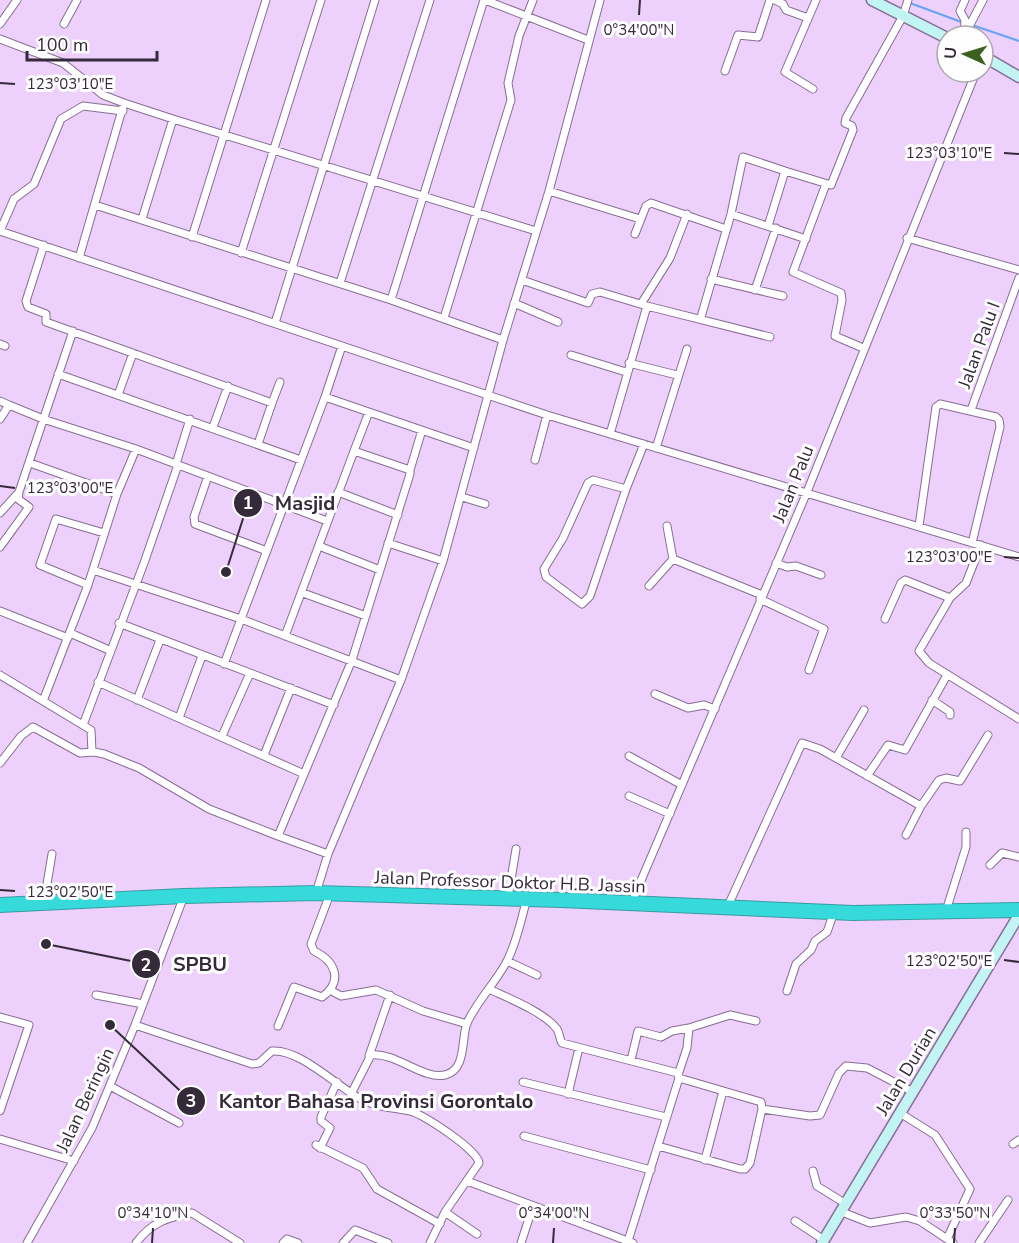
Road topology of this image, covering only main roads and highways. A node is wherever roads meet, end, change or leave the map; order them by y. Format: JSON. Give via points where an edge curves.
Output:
{"nodes":[{"id":1,"x":0,"y":905,"type":"edge"},
{"id":2,"x":1019,"y":910,"type":"edge"}],
"edges":[{"from":1,"to":2,"type":"highway","name":"Jalan Professor Doktor H.B. Jassin","via":[[323,894],[834,912]]}]}
